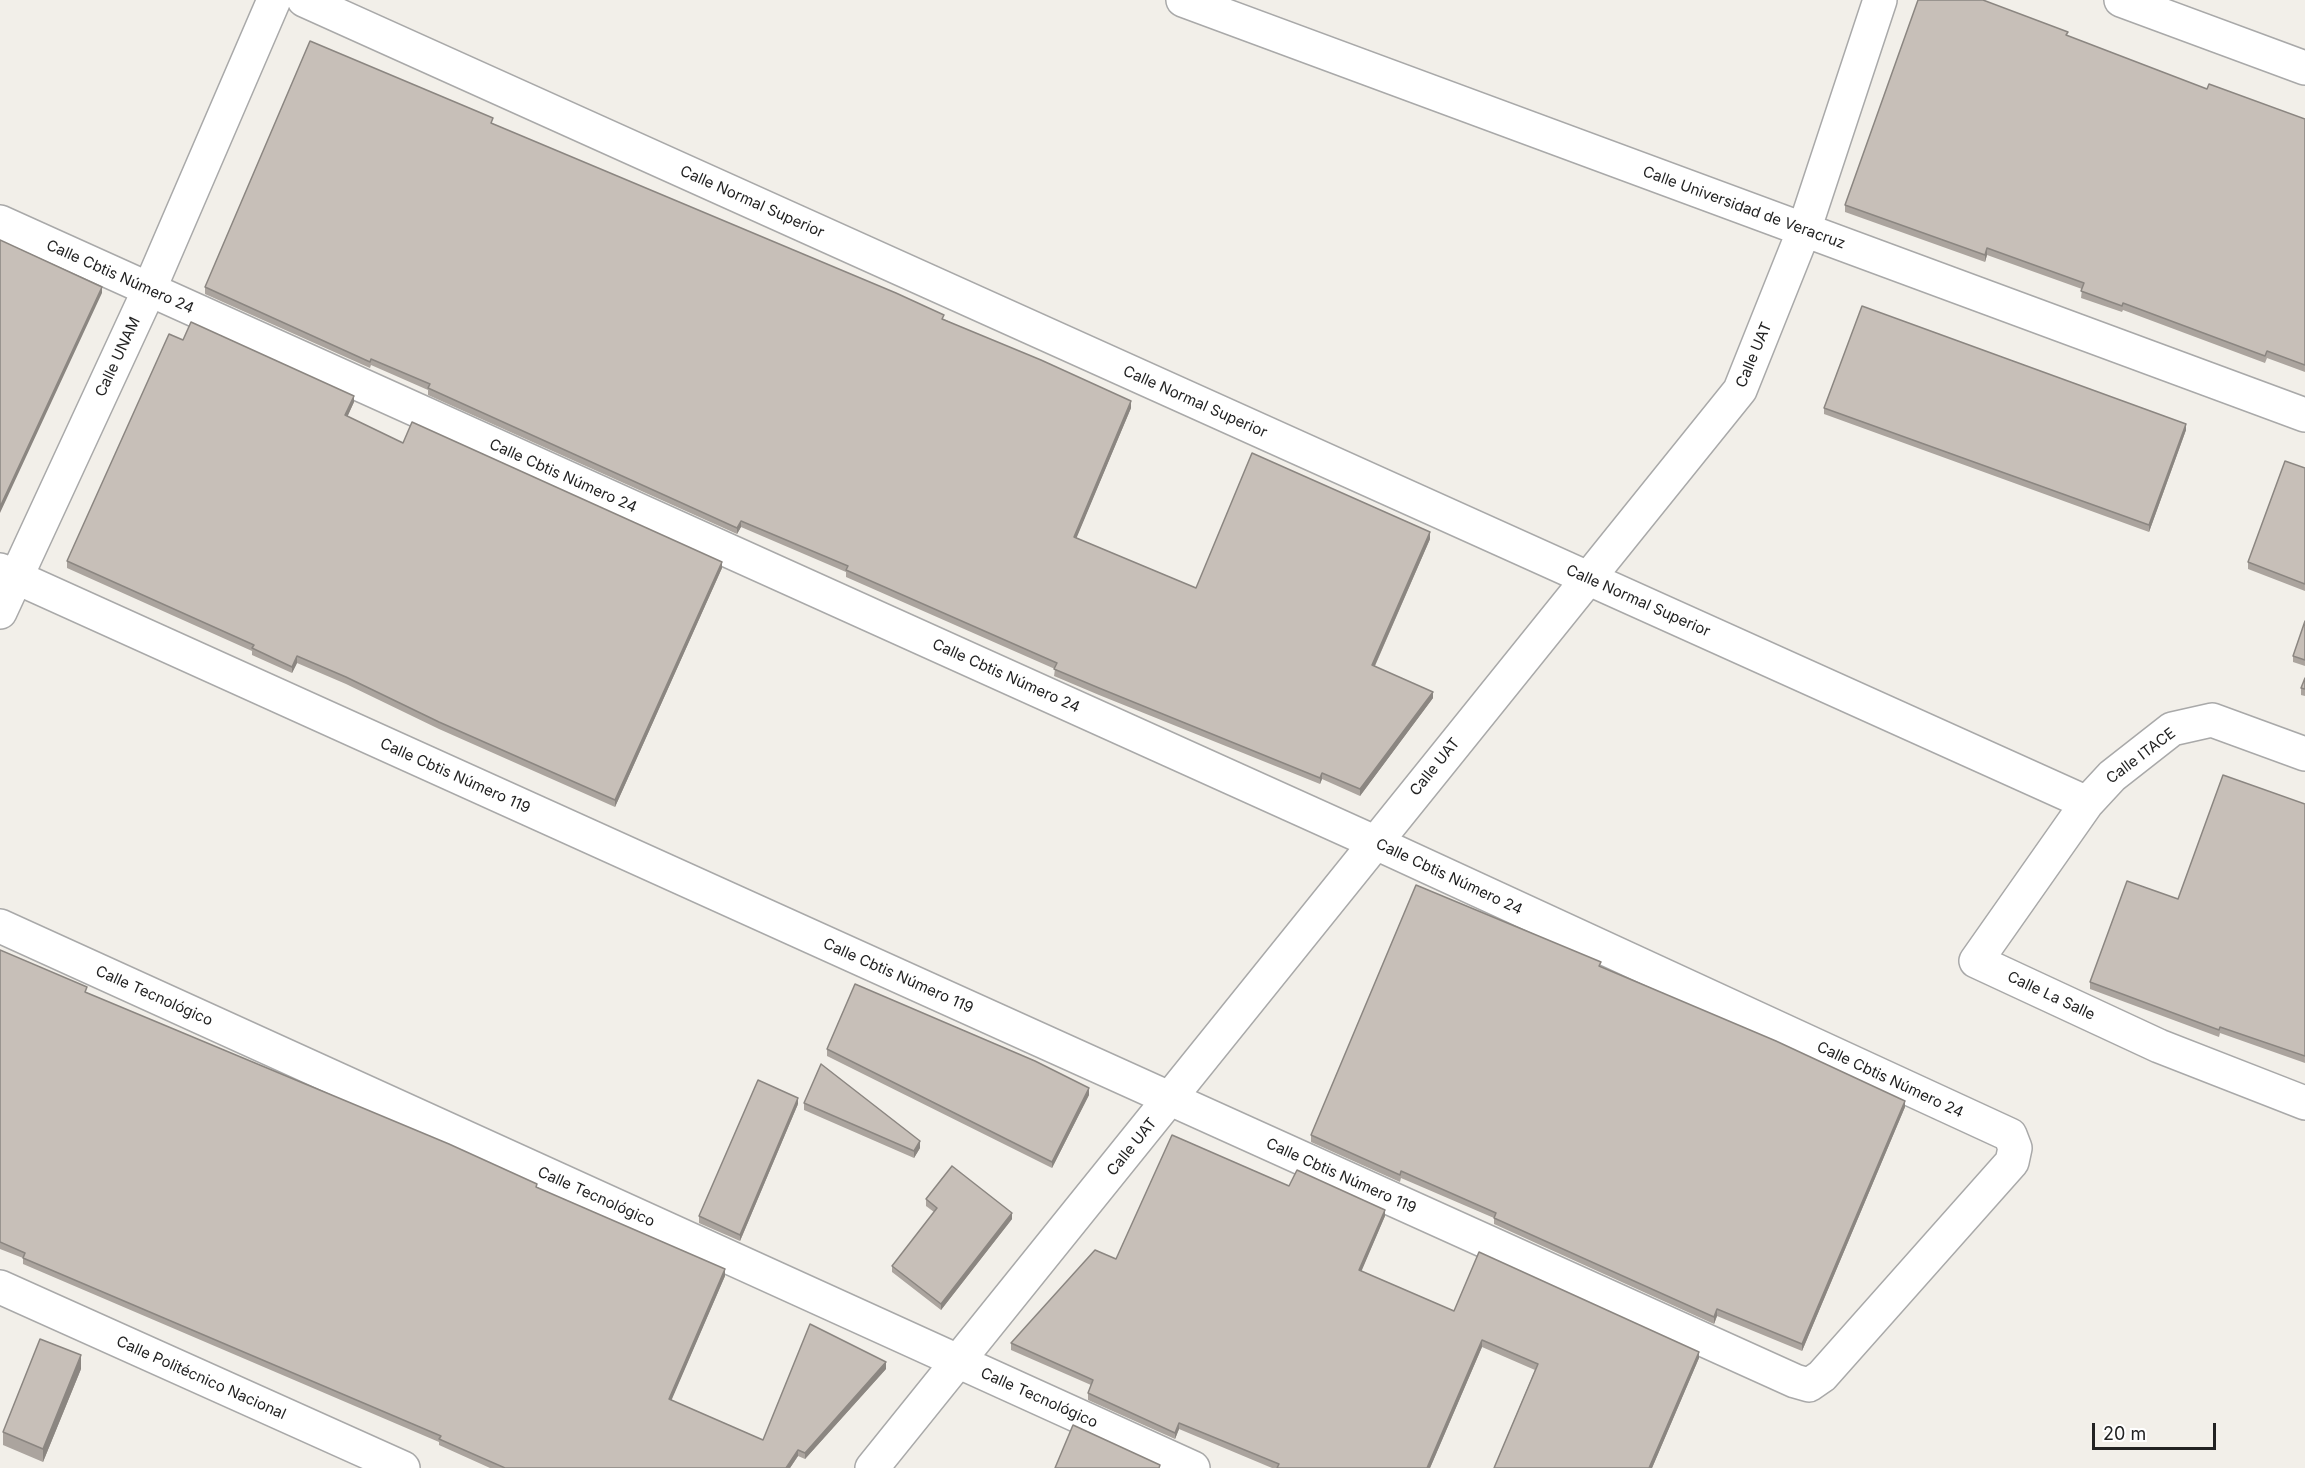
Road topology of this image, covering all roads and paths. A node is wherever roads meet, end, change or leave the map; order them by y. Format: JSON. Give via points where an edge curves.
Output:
{"nodes":[{"id":1,"x":274,"y":0,"type":"edge"},
{"id":2,"x":303,"y":0,"type":"edge"},
{"id":3,"x":1183,"y":0,"type":"edge"},
{"id":4,"x":1880,"y":0,"type":"edge"},
{"id":5,"x":2121,"y":0,"type":"edge"},
{"id":6,"x":2305,"y":68,"type":"edge"},
{"id":7,"x":0,"y":222,"type":"edge"},
{"id":8,"x":1804,"y":230,"type":"junction"},
{"id":9,"x":149,"y":290,"type":"junction"},
{"id":10,"x":2305,"y":415,"type":"edge"},
{"id":11,"x":8,"y":574,"type":"edge"},
{"id":12,"x":1587,"y":578,"type":"junction"},
{"id":13,"x":0,"y":612,"type":"edge"},
{"id":14,"x":2305,"y":754,"type":"edge"},
{"id":15,"x":2087,"y":803,"type":"junction"},
{"id":16,"x":1374,"y":842,"type":"junction"},
{"id":17,"x":0,"y":926,"type":"edge"},
{"id":18,"x":1170,"y":1099,"type":"junction"},
{"id":19,"x":2305,"y":1103,"type":"edge"},
{"id":20,"x":0,"y":1287,"type":"edge"},
{"id":21,"x":959,"y":1362,"type":"junction"},
{"id":22,"x":1795,"y":1382,"type":"joint"},
{"id":23,"x":402,"y":1468,"type":"edge"},
{"id":24,"x":872,"y":1468,"type":"edge"},
{"id":25,"x":1193,"y":1468,"type":"edge"}],
"edges":[{"from":1,"to":9,"type":"street","name":"Calle UNAM"},
{"from":2,"to":12,"type":"street","name":"Calle Normal Superior"},
{"from":3,"to":8,"type":"street","name":"Calle Universidad de Veracruz"},
{"from":4,"to":8,"type":"street","name":"Calle UAT"},
{"from":5,"to":6,"type":"street"},
{"from":7,"to":9,"type":"street","name":"Calle Cbtis Número 24"},
{"from":8,"to":10,"type":"street","name":"Calle Universidad de Veracruz"},
{"from":8,"to":12,"type":"street","name":"Calle UAT","via":[[1740,390]]},
{"from":9,"to":11,"type":"street","name":"Calle UNAM"},
{"from":9,"to":16,"type":"street","name":"Calle Cbtis Número 24"},
{"from":11,"to":13,"type":"street","name":"Calle UNAM"},
{"from":11,"to":18,"type":"street","name":"Calle Cbtis Número 119"},
{"from":12,"to":15,"type":"street","name":"Calle Normal Superior"},
{"from":12,"to":16,"type":"street","name":"Calle UAT"},
{"from":14,"to":15,"type":"street","name":"Calle ITACE","via":[[2212,720],[2172,729],[2112,776]]},
{"from":15,"to":19,"type":"street","name":"Calle La Salle","via":[[1976,961],[2158,1046]]},
{"from":16,"to":18,"type":"street","name":"Calle UAT"},
{"from":16,"to":22,"type":"street","name":"Calle Cbtis Número 24","via":[[2010,1135],[2015,1148],[2012,1162],[1822,1376],[1809,1385]]},
{"from":17,"to":21,"type":"street","name":"Calle Tecnológico"},
{"from":18,"to":21,"type":"street","name":"Calle UAT"},
{"from":18,"to":22,"type":"street","name":"Calle Cbtis Número 119"},
{"from":20,"to":23,"type":"street","name":"Calle Politécnico Nacional"},
{"from":21,"to":24,"type":"street","name":"Calle UAT"},
{"from":21,"to":25,"type":"street","name":"Calle Tecnológico"}]}
